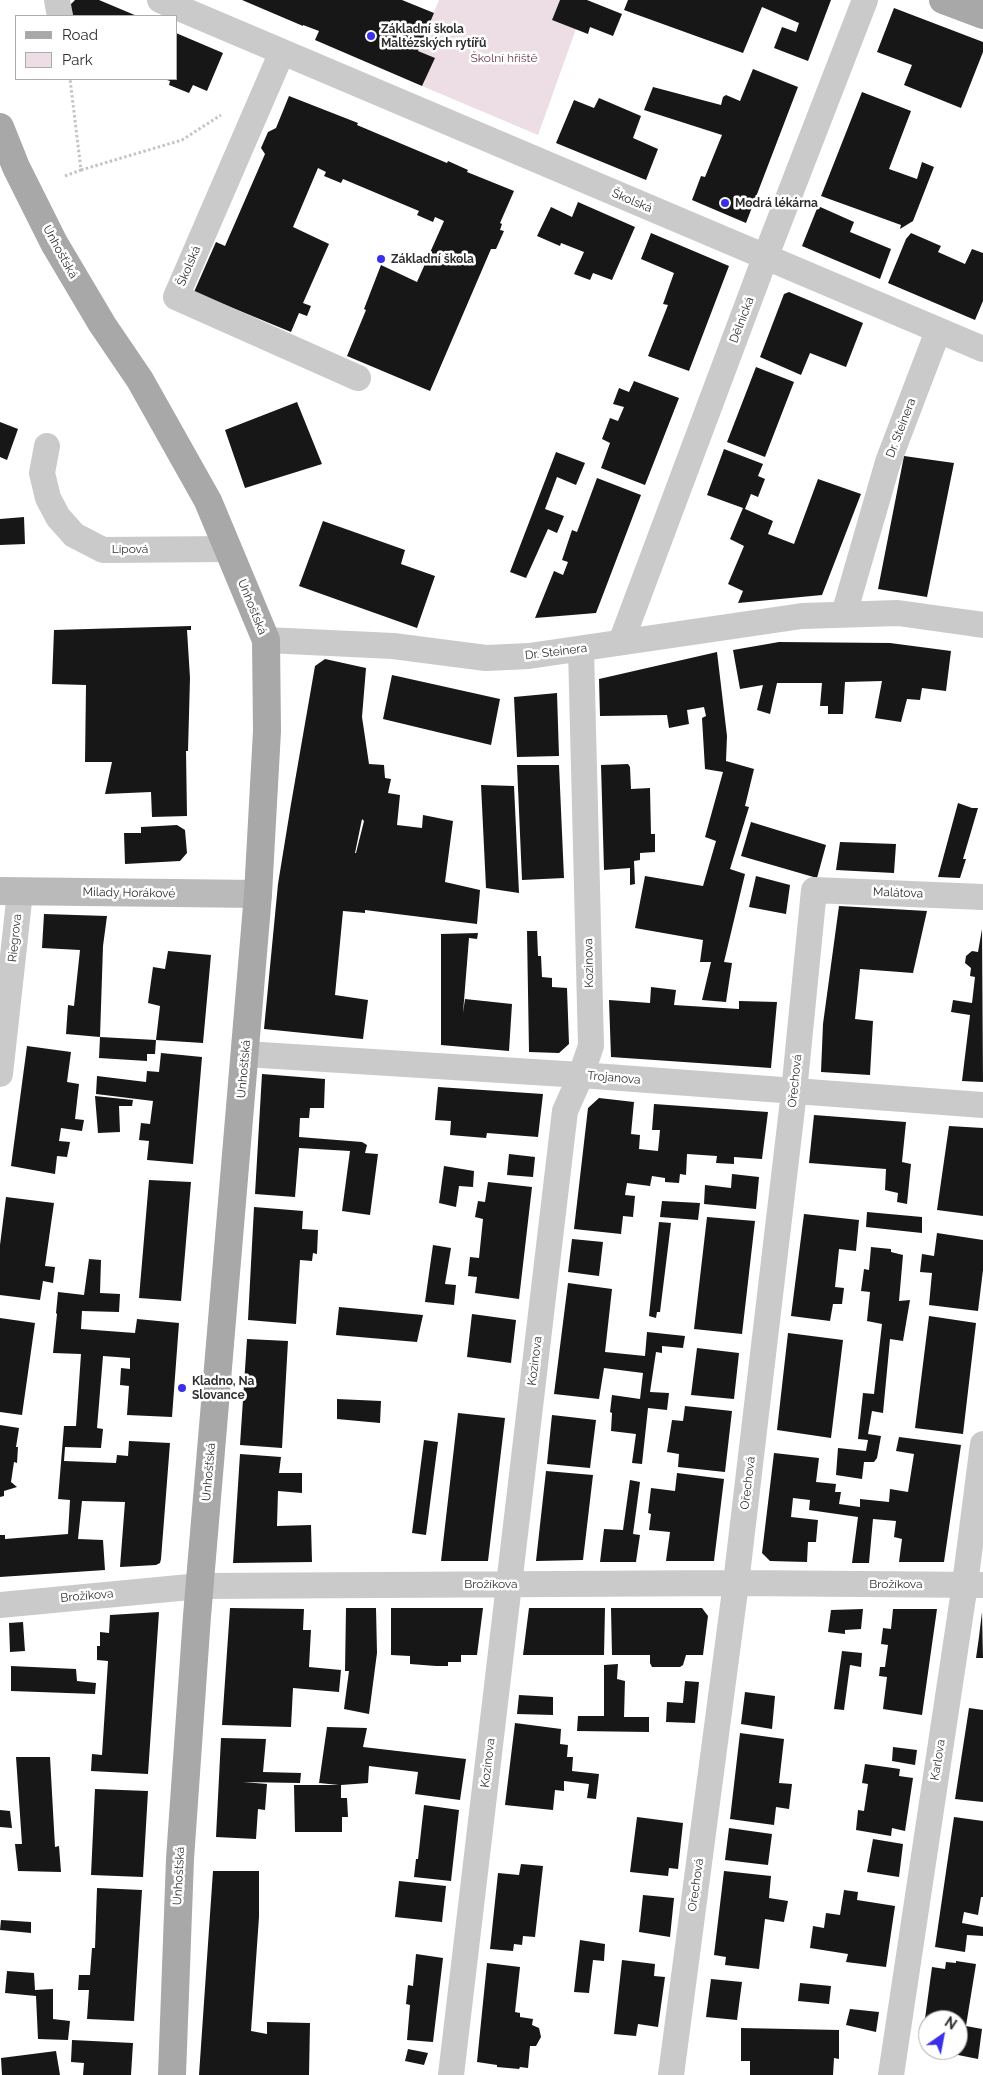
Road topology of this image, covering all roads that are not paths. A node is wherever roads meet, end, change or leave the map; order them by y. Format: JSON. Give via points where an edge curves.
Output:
{"nodes":[{"id":1,"x":57,"y":0,"type":"edge"},
{"id":2,"x":160,"y":0,"type":"edge"},
{"id":3,"x":865,"y":0,"type":"edge"},
{"id":4,"x":943,"y":0,"type":"edge"},
{"id":5,"x":60,"y":15,"type":"edge"},
{"id":6,"x":983,"y":16,"type":"edge"},
{"id":7,"x":282,"y":52,"type":"junction"},
{"id":8,"x":0,"y":127,"type":"edge"},
{"id":9,"x":765,"y":258,"type":"junction"},
{"id":10,"x":938,"y":331,"type":"junction"},
{"id":11,"x":983,"y":350,"type":"edge"},
{"id":12,"x":358,"y":378,"type":"dead end"},
{"id":13,"x":48,"y":446,"type":"dead end"},
{"id":14,"x":228,"y":549,"type":"junction"},
{"id":15,"x":844,"y":614,"type":"junction"},
{"id":16,"x":983,"y":625,"type":"edge"},
{"id":17,"x":266,"y":640,"type":"junction"},
{"id":18,"x":620,"y":642,"type":"junction"},
{"id":19,"x":581,"y":649,"type":"junction"},
{"id":20,"x":814,"y":890,"type":"joint"},
{"id":21,"x":10,"y":891,"type":"edge"},
{"id":22,"x":258,"y":894,"type":"junction"},
{"id":23,"x":983,"y":896,"type":"edge"},
{"id":24,"x":245,"y":1054,"type":"junction"},
{"id":25,"x":1,"y":1060,"type":"edge"},
{"id":26,"x":581,"y":1075,"type":"junction"},
{"id":27,"x":794,"y":1092,"type":"junction"},
{"id":28,"x":983,"y":1105,"type":"edge"},
{"id":29,"x":983,"y":1444,"type":"edge"},
{"id":30,"x":736,"y":1583,"type":"junction"},
{"id":31,"x":508,"y":1584,"type":"junction"},
{"id":32,"x":974,"y":1584,"type":"edge"},
{"id":33,"x":200,"y":1586,"type":"junction"},
{"id":34,"x":0,"y":1605,"type":"edge"},
{"id":35,"x":172,"y":2075,"type":"edge"},
{"id":36,"x":451,"y":2075,"type":"edge"},
{"id":37,"x":670,"y":2075,"type":"edge"},
{"id":38,"x":891,"y":2075,"type":"edge"}],
"edges":[{"from":1,"to":5,"type":"street"},
{"from":2,"to":7,"type":"street","name":"Školská"},
{"from":3,"to":9,"type":"street","name":"Dělnická"},
{"from":4,"to":6,"type":"main road"},
{"from":7,"to":9,"type":"street","name":"Školská"},
{"from":7,"to":12,"type":"street","name":"Školská","via":[[176,297]]},
{"from":8,"to":14,"type":"main road","name":"Unhošťská","via":[[54,243],[140,380],[208,501]]},
{"from":9,"to":10,"type":"street","name":"Školská"},
{"from":9,"to":18,"type":"street","name":"Dělnická"},
{"from":10,"to":11,"type":"street","name":"Školská"},
{"from":10,"to":15,"type":"street","name":"Dr. Steinera","via":[[888,462]]},
{"from":13,"to":14,"type":"street","name":"Lipová","via":[[42,473],[48,498],[58,517],[74,535],[103,550]]},
{"from":14,"to":17,"type":"main road","name":"Unhošťská"},
{"from":15,"to":16,"type":"street","name":"Dr. Steinera","via":[[898,613]]},
{"from":15,"to":18,"type":"street","name":"Dr. Steinera","via":[[802,616]]},
{"from":17,"to":19,"type":"street","name":"Dr. Steinera","via":[[393,646],[486,658]]},
{"from":17,"to":22,"type":"main road","name":"Unhošťská","via":[[267,731]]},
{"from":18,"to":19,"type":"street","name":"Dr. Steinera"},
{"from":19,"to":26,"type":"street","name":"Kozinova","via":[[591,1046]]},
{"from":20,"to":23,"type":"street","name":"Malátova"},
{"from":20,"to":27,"type":"street","name":"Ořechová"},
{"from":21,"to":22,"type":"main road","name":"Milady Horákové"},
{"from":21,"to":25,"type":"street","name":"Riegrova"},
{"from":22,"to":24,"type":"main road","name":"Unhošťská"},
{"from":24,"to":26,"type":"street","name":"Trojanova"},
{"from":24,"to":33,"type":"main road","name":"Unhošťská"},
{"from":26,"to":27,"type":"street","name":"Trojanova"},
{"from":26,"to":31,"type":"street","name":"Kozinova","via":[[565,1111]]},
{"from":27,"to":28,"type":"street","name":"Trojanova"},
{"from":27,"to":30,"type":"street","name":"Ořechová"},
{"from":29,"to":32,"type":"street","name":"Karlova"},
{"from":30,"to":31,"type":"street","name":"Brožíkova"},
{"from":30,"to":32,"type":"street","name":"Brožíkova"},
{"from":30,"to":37,"type":"street","name":"Ořechová"},
{"from":31,"to":33,"type":"street","name":"Brožíkova"},
{"from":31,"to":36,"type":"street","name":"Kozinova"},
{"from":32,"to":38,"type":"street","name":"Karlova"},
{"from":33,"to":34,"type":"street","name":"Brožíkova"},
{"from":33,"to":35,"type":"main road","name":"Unhošťská","via":[[180,1859]]}]}
